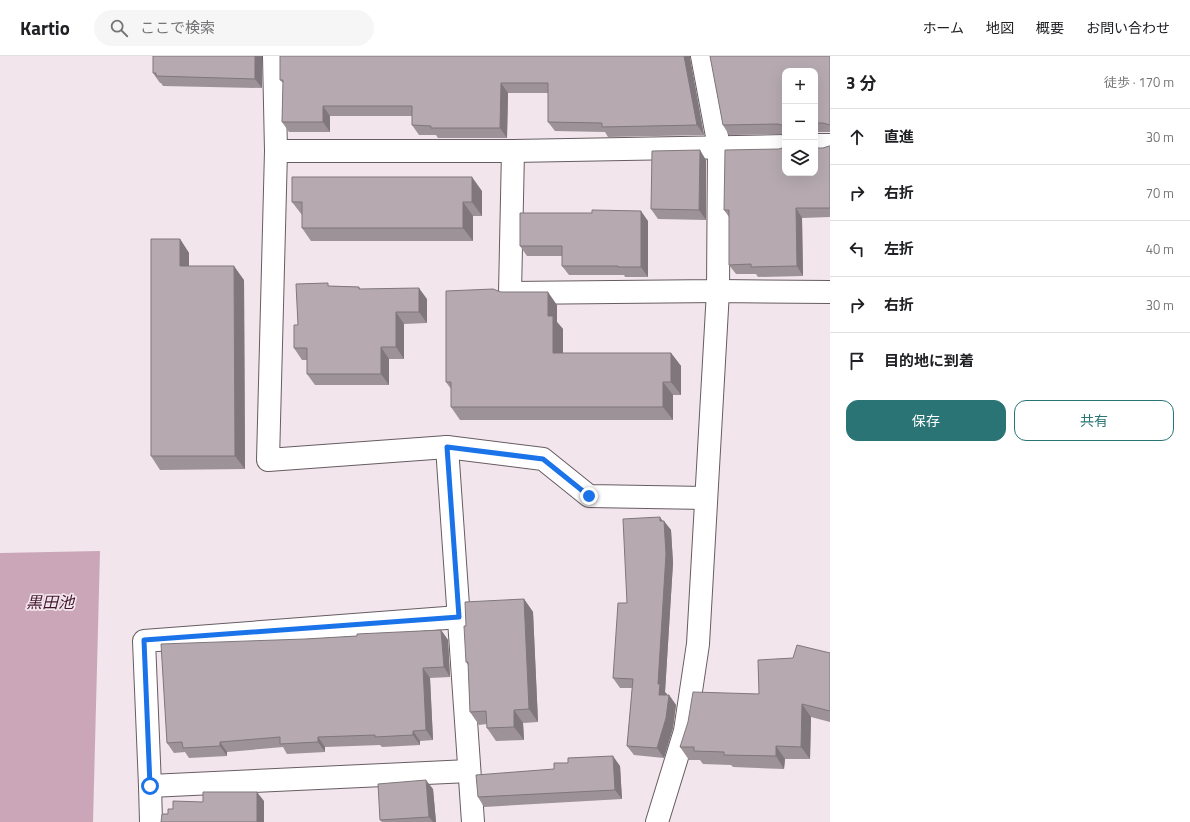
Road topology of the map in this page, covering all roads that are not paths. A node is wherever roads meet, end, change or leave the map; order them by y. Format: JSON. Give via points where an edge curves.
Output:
{"nodes":[{"id":1,"x":274,"y":56,"type":"edge"},
{"id":2,"x":702,"y":56,"type":"edge"},
{"id":3,"x":818,"y":145,"type":"edge"},
{"id":4,"x":830,"y":145,"type":"edge"},
{"id":5,"x":782,"y":146,"type":"edge"},
{"id":6,"x":719,"y":147,"type":"junction"},
{"id":7,"x":276,"y":151,"type":"junction"},
{"id":8,"x":513,"y":151,"type":"junction"},
{"id":9,"x":718,"y":291,"type":"junction"},
{"id":10,"x":830,"y":292,"type":"edge"},
{"id":11,"x":447,"y":447,"type":"junction"},
{"id":12,"x":706,"y":498,"type":"junction"},
{"id":13,"x":459,"y":617,"type":"junction"},
{"id":14,"x":469,"y":771,"type":"junction"},
{"id":15,"x":150,"y":786,"type":"junction"},
{"id":16,"x":151,"y":822,"type":"edge"},
{"id":17,"x":473,"y":822,"type":"edge"},
{"id":18,"x":657,"y":822,"type":"edge"}],
"edges":[{"from":1,"to":7,"type":"street"},
{"from":2,"to":6,"type":"street"},
{"from":3,"to":4,"type":"street"},
{"from":5,"to":6,"type":"street"},
{"from":6,"to":8,"type":"street"},
{"from":6,"to":9,"type":"street"},
{"from":7,"to":8,"type":"street"},
{"from":7,"to":11,"type":"street","via":[[268,460]]},
{"from":8,"to":9,"type":"street","via":[[510,293]]},
{"from":9,"to":10,"type":"street"},
{"from":9,"to":12,"type":"street"},
{"from":11,"to":12,"type":"street","via":[[543,459],[589,496]]},
{"from":11,"to":13,"type":"street"},
{"from":12,"to":18,"type":"street","via":[[698,644],[685,731]]},
{"from":13,"to":14,"type":"street"},
{"from":13,"to":15,"type":"street","via":[[144,640]]},
{"from":14,"to":15,"type":"street"},
{"from":14,"to":17,"type":"street"},
{"from":15,"to":16,"type":"street"}]}
